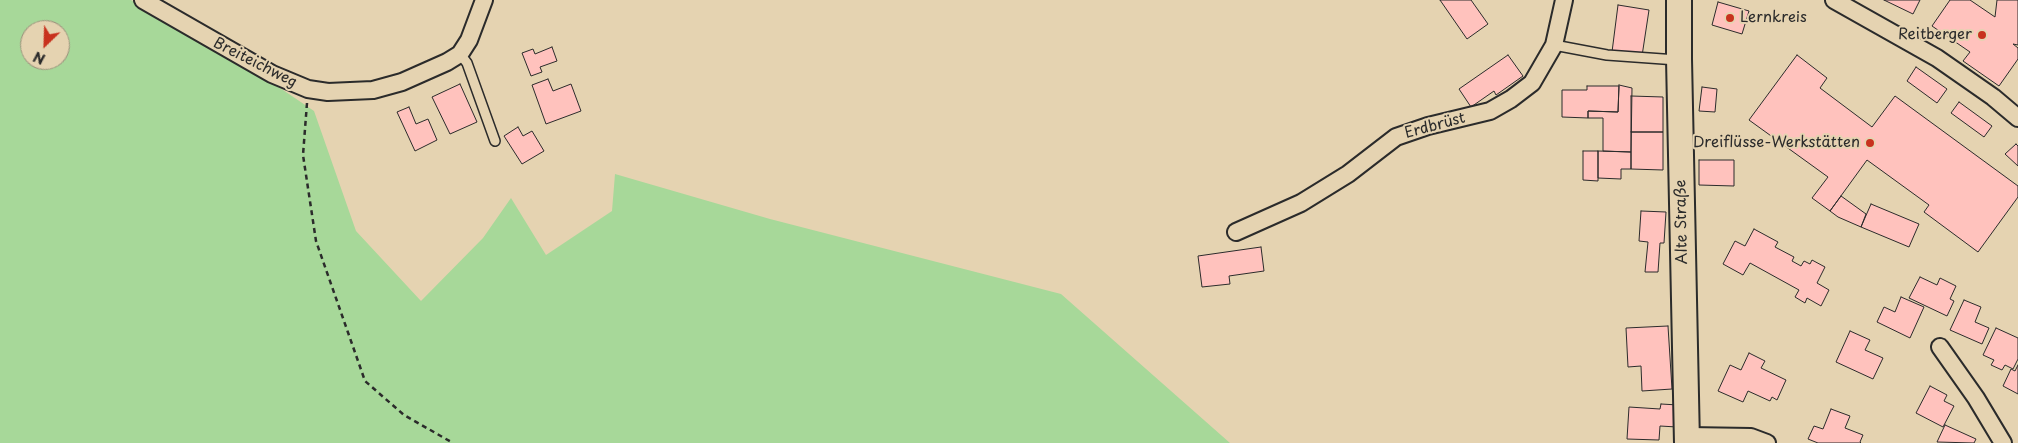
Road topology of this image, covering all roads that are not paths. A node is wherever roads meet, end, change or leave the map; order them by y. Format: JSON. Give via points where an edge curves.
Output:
{"nodes":[{"id":1,"x":143,"y":0,"type":"edge"},
{"id":2,"x":484,"y":0,"type":"edge"},
{"id":3,"x":1564,"y":0,"type":"edge"},
{"id":4,"x":1679,"y":0,"type":"edge"},
{"id":5,"x":1834,"y":0,"type":"edge"},
{"id":6,"x":1554,"y":45,"type":"junction"},
{"id":7,"x":460,"y":54,"type":"junction"},
{"id":8,"x":1679,"y":60,"type":"junction"},
{"id":9,"x":2018,"y":118,"type":"edge"},
{"id":10,"x":495,"y":141,"type":"dead end"},
{"id":11,"x":1236,"y":232,"type":"dead end"},
{"id":12,"x":1940,"y":347,"type":"dead end"},
{"id":13,"x":1687,"y":439,"type":"edge"},
{"id":14,"x":1767,"y":443,"type":"edge"},
{"id":15,"x":2003,"y":443,"type":"edge"}],
"edges":[{"from":1,"to":7,"type":"street","name":"Breiteichweg","via":[[272,74],[308,89],[328,92],[374,90],[426,72]]},
{"from":2,"to":7,"type":"street","via":[[475,27]]},
{"from":3,"to":6,"type":"street","name":"Erdbrüst"},
{"from":4,"to":8,"type":"street","name":"Alte Straße"},
{"from":5,"to":9,"type":"street","via":[[1937,58]]},
{"from":6,"to":8,"type":"lane","via":[[1607,55]]},
{"from":6,"to":11,"type":"street","name":"Erdbrüst","via":[[1532,83],[1511,99],[1490,111],[1396,137],[1348,174],[1301,203]]},
{"from":7,"to":10,"type":"lane","via":[[467,64]]},
{"from":8,"to":13,"type":"street","name":"Alte Straße"},
{"from":12,"to":15,"type":"street"},
{"from":13,"to":14,"type":"street","via":[[1751,437]]}]}
